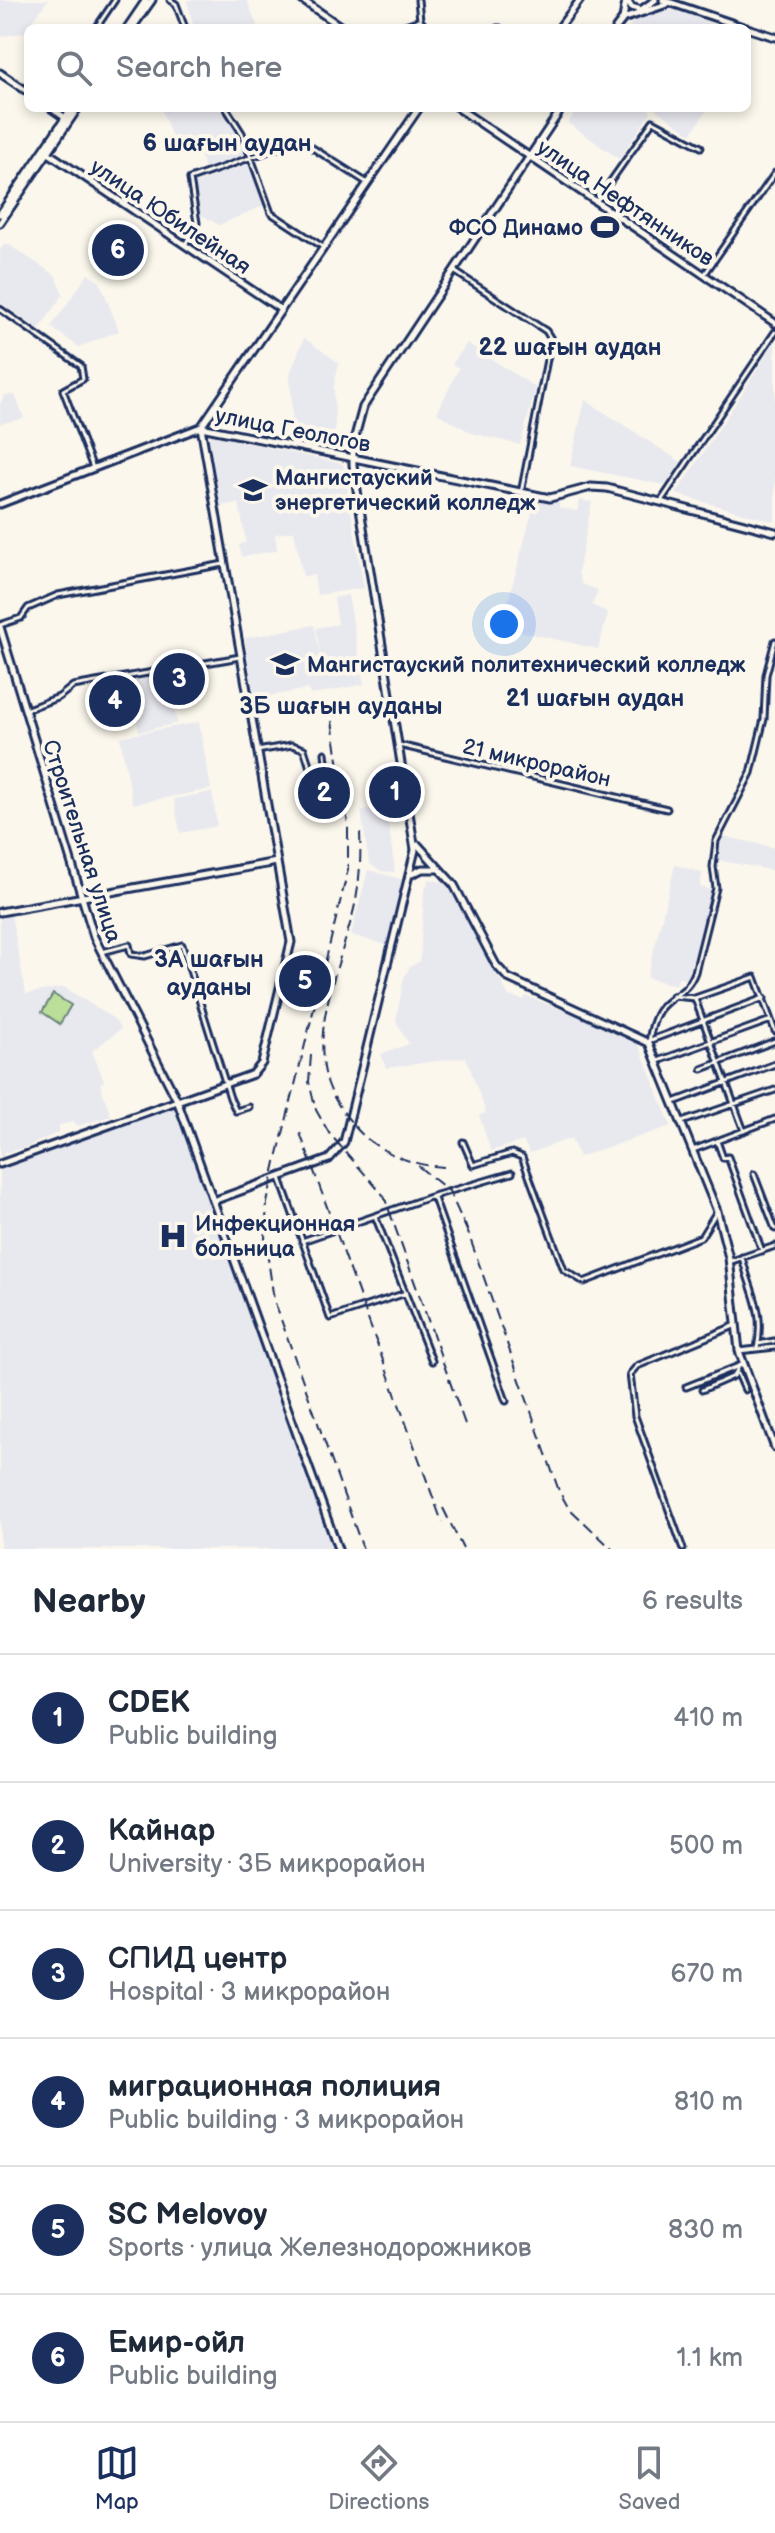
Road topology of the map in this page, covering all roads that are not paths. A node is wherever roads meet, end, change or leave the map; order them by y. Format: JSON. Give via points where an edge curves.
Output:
{"nodes":[{"id":1,"x":115,"y":0,"type":"edge"},
{"id":2,"x":149,"y":0,"type":"edge"},
{"id":3,"x":170,"y":0,"type":"edge"},
{"id":4,"x":302,"y":0,"type":"edge"},
{"id":5,"x":418,"y":0,"type":"edge"},
{"id":6,"x":580,"y":0,"type":"edge"},
{"id":7,"x":626,"y":0,"type":"edge"},
{"id":8,"x":655,"y":0,"type":"edge"},
{"id":9,"x":666,"y":2,"type":"edge"},
{"id":10,"x":646,"y":9,"type":"junction"},
{"id":11,"x":623,"y":19,"type":"junction"},
{"id":12,"x":420,"y":20,"type":"junction"},
{"id":13,"x":99,"y":24,"type":"edge"},
{"id":14,"x":133,"y":24,"type":"edge"},
{"id":15,"x":184,"y":24,"type":"edge"},
{"id":16,"x":337,"y":24,"type":"edge"},
{"id":17,"x":408,"y":24,"type":"edge"},
{"id":18,"x":423,"y":24,"type":"edge"},
{"id":19,"x":562,"y":24,"type":"edge"},
{"id":20,"x":619,"y":24,"type":"edge"},
{"id":21,"x":735,"y":24,"type":"edge"},
{"id":22,"x":751,"y":29,"type":"edge"},
{"id":23,"x":775,"y":37,"type":"edge"},
{"id":24,"x":1,"y":75,"type":"edge"},
{"id":25,"x":24,"y":89,"type":"edge"},
{"id":26,"x":57,"y":112,"type":"edge"},
{"id":27,"x":72,"y":112,"type":"edge"},
{"id":28,"x":229,"y":112,"type":"edge"},
{"id":29,"x":416,"y":112,"type":"edge"},
{"id":30,"x":464,"y":112,"type":"edge"},
{"id":31,"x":559,"y":112,"type":"edge"},
{"id":32,"x":68,"y":119,"type":"junction"},
{"id":33,"x":701,"y":147,"type":"dead end"},
{"id":34,"x":46,"y":151,"type":"junction"},
{"id":35,"x":529,"y":155,"type":"junction"},
{"id":36,"x":251,"y":158,"type":"junction"},
{"id":37,"x":775,"y":173,"type":"edge"},
{"id":38,"x":366,"y":182,"type":"junction"},
{"id":39,"x":596,"y":202,"type":"junction"},
{"id":40,"x":0,"y":214,"type":"edge"},
{"id":41,"x":0,"y":223,"type":"edge"},
{"id":42,"x":185,"y":245,"type":"junction"},
{"id":43,"x":323,"y":247,"type":"junction"},
{"id":44,"x":452,"y":270,"type":"junction"},
{"id":45,"x":704,"y":275,"type":"junction"},
{"id":46,"x":0,"y":309,"type":"edge"},
{"id":47,"x":280,"y":309,"type":"junction"},
{"id":48,"x":775,"y":323,"type":"edge"},
{"id":49,"x":775,"y":332,"type":"edge"},
{"id":50,"x":201,"y":427,"type":"junction"},
{"id":51,"x":352,"y":457,"type":"junction"},
{"id":52,"x":93,"y":468,"type":"junction"},
{"id":53,"x":521,"y":493,"type":"junction"},
{"id":54,"x":661,"y":501,"type":"junction"},
{"id":55,"x":0,"y":504,"type":"edge"},
{"id":56,"x":775,"y":532,"type":"edge"},
{"id":57,"x":224,"y":564,"type":"junction"},
{"id":58,"x":0,"y":626,"type":"edge"},
{"id":59,"x":775,"y":641,"type":"edge"},
{"id":60,"x":241,"y":657,"type":"junction"},
{"id":61,"x":25,"y":710,"type":"junction"},
{"id":62,"x":399,"y":745,"type":"junction"},
{"id":63,"x":257,"y":751,"type":"junction"},
{"id":64,"x":325,"y":753,"type":"dead end"},
{"id":65,"x":667,"y":809,"type":"dead end"},
{"id":66,"x":415,"y":841,"type":"junction"},
{"id":67,"x":277,"y":862,"type":"junction"},
{"id":68,"x":437,"y":869,"type":"junction"},
{"id":69,"x":411,"y":875,"type":"junction"},
{"id":70,"x":81,"y":898,"type":"junction"},
{"id":71,"x":0,"y":912,"type":"edge"},
{"id":72,"x":102,"y":952,"type":"junction"},
{"id":73,"x":673,"y":996,"type":"junction"},
{"id":74,"x":695,"y":998,"type":"junction"},
{"id":75,"x":764,"y":998,"type":"junction"},
{"id":76,"x":771,"y":1020,"type":"junction"},
{"id":77,"x":703,"y":1021,"type":"junction"},
{"id":78,"x":775,"y":1031,"type":"edge"},
{"id":79,"x":649,"y":1041,"type":"junction"},
{"id":80,"x":775,"y":1041,"type":"edge"},
{"id":81,"x":711,"y":1042,"type":"junction"},
{"id":82,"x":656,"y":1061,"type":"junction"},
{"id":83,"x":718,"y":1062,"type":"junction"},
{"id":84,"x":775,"y":1064,"type":"edge"},
{"id":85,"x":702,"y":1069,"type":"dead end"},
{"id":86,"x":726,"y":1083,"type":"junction"},
{"id":87,"x":225,"y":1084,"type":"junction"},
{"id":88,"x":775,"y":1090,"type":"edge"},
{"id":89,"x":177,"y":1100,"type":"junction"},
{"id":90,"x":673,"y":1103,"type":"junction"},
{"id":91,"x":735,"y":1105,"type":"junction"},
{"id":92,"x":249,"y":1107,"type":"dead end"},
{"id":93,"x":775,"y":1120,"type":"edge"},
{"id":94,"x":682,"y":1122,"type":"junction"},
{"id":95,"x":744,"y":1131,"type":"junction"},
{"id":96,"x":717,"y":1141,"type":"junction"},
{"id":97,"x":463,"y":1142,"type":"dead end"},
{"id":98,"x":693,"y":1150,"type":"junction"},
{"id":99,"x":0,"y":1164,"type":"edge"},
{"id":100,"x":512,"y":1173,"type":"dead end"},
{"id":101,"x":754,"y":1174,"type":"dead end"},
{"id":102,"x":279,"y":1177,"type":"junction"},
{"id":103,"x":430,"y":1197,"type":"junction"},
{"id":104,"x":213,"y":1201,"type":"junction"},
{"id":105,"x":717,"y":1211,"type":"junction"},
{"id":106,"x":375,"y":1216,"type":"junction"},
{"id":107,"x":775,"y":1229,"type":"edge"},
{"id":108,"x":302,"y":1241,"type":"junction"},
{"id":109,"x":775,"y":1246,"type":"edge"},
{"id":110,"x":762,"y":1251,"type":"junction"},
{"id":111,"x":742,"y":1257,"type":"junction"},
{"id":112,"x":729,"y":1262,"type":"junction"},
{"id":113,"x":406,"y":1293,"type":"junction"},
{"id":114,"x":734,"y":1326,"type":"junction"},
{"id":115,"x":774,"y":1341,"type":"edge"},
{"id":116,"x":757,"y":1347,"type":"junction"},
{"id":117,"x":775,"y":1347,"type":"edge"},
{"id":118,"x":739,"y":1351,"type":"junction"},
{"id":119,"x":432,"y":1361,"type":"dead end"},
{"id":120,"x":741,"y":1365,"type":"junction"},
{"id":121,"x":738,"y":1374,"type":"junction"},
{"id":122,"x":686,"y":1387,"type":"dead end"},
{"id":123,"x":702,"y":1390,"type":"dead end"},
{"id":124,"x":745,"y":1390,"type":"dead end"},
{"id":125,"x":506,"y":1401,"type":"dead end"},
{"id":126,"x":775,"y":1448,"type":"edge"},
{"id":127,"x":338,"y":1549,"type":"edge"},
{"id":128,"x":683,"y":1549,"type":"edge"}],
"edges":[{"from":1,"to":13,"type":"street"},
{"from":2,"to":14,"type":"street"},
{"from":3,"to":15,"type":"street"},
{"from":4,"to":16,"type":"street"},
{"from":5,"to":12,"type":"street"},
{"from":6,"to":19,"type":"street"},
{"from":7,"to":10,"type":"street","via":[[636,9]]},
{"from":7,"to":11,"type":"street"},
{"from":8,"to":10,"type":"street"},
{"from":9,"to":10,"type":"street"},
{"from":9,"to":21,"type":"street"},
{"from":10,"to":11,"type":"street"},
{"from":11,"to":20,"type":"street"},
{"from":12,"to":17,"type":"street"},
{"from":12,"to":18,"type":"street"},
{"from":22,"to":23,"type":"street"},
{"from":24,"to":25,"type":"street"},
{"from":26,"to":32,"type":"street"},
{"from":27,"to":32,"type":"street"},
{"from":28,"to":36,"type":"street"},
{"from":29,"to":38,"type":"street"},
{"from":30,"to":35,"type":"street","name":"улица Нефтянников"},
{"from":31,"to":35,"type":"street"},
{"from":32,"to":34,"type":"street"},
{"from":33,"to":39,"type":"street","via":[[653,121]]},
{"from":34,"to":40,"type":"street"},
{"from":34,"to":41,"type":"street"},
{"from":34,"to":42,"type":"street","name":"улица Юбилейная"},
{"from":35,"to":39,"type":"street","name":"улица Нефтянников"},
{"from":35,"to":44,"type":"street"},
{"from":36,"to":38,"type":"street","via":[[300,140]]},
{"from":36,"to":42,"type":"street","via":[[190,179],[197,223]]},
{"from":36,"to":43,"type":"street","via":[[271,213]]},
{"from":37,"to":45,"type":"street"},
{"from":38,"to":43,"type":"street"},
{"from":39,"to":45,"type":"street","name":"улица Нефтянников"},
{"from":42,"to":47,"type":"street","name":"улица Юбилейная"},
{"from":43,"to":47,"type":"street"},
{"from":44,"to":51,"type":"street","via":[[363,407]]},
{"from":44,"to":53,"type":"street","via":[[551,339]]},
{"from":45,"to":48,"type":"street","name":"улица Нефтянников"},
{"from":46,"to":52,"type":"street","via":[[81,366],[83,379],[63,390]]},
{"from":47,"to":50,"type":"street"},
{"from":49,"to":54,"type":"street"},
{"from":50,"to":51,"type":"street","name":"улица Геологов"},
{"from":50,"to":52,"type":"street","name":"улица Геологов"},
{"from":50,"to":57,"type":"street"},
{"from":51,"to":53,"type":"street","name":"улица Геологов"},
{"from":51,"to":62,"type":"street"},
{"from":52,"to":55,"type":"street","name":"улица Геологов"},
{"from":53,"to":54,"type":"street","name":"улица Геологов","via":[[550,498],[598,487]]},
{"from":54,"to":56,"type":"street","name":"улица Геологов"},
{"from":57,"to":58,"type":"street","via":[[58,595]]},
{"from":57,"to":60,"type":"street"},
{"from":58,"to":61,"type":"street","name":"Строительная улица"},
{"from":59,"to":73,"type":"street","via":[[751,773],[716,841],[716,888],[695,972]]},
{"from":60,"to":61,"type":"street","via":[[73,686]]},
{"from":60,"to":63,"type":"street"},
{"from":61,"to":70,"type":"street","name":"Строительная улица"},
{"from":62,"to":65,"type":"street","name":"21 микрорайон"},
{"from":62,"to":66,"type":"street"},
{"from":63,"to":64,"type":"street","via":[[292,745],[304,749],[312,774],[327,771]]},
{"from":63,"to":67,"type":"street"},
{"from":66,"to":68,"type":"street"},
{"from":66,"to":69,"type":"street"},
{"from":67,"to":70,"type":"street"},
{"from":67,"to":87,"type":"street","via":[[290,950],[262,1063],[253,1074]]},
{"from":68,"to":69,"type":"street"},
{"from":68,"to":79,"type":"street","via":[[454,885],[508,978]]},
{"from":69,"to":102,"type":"street","via":[[344,1142],[329,1159]]},
{"from":70,"to":71,"type":"street"},
{"from":70,"to":72,"type":"street","name":"Строительная улица"},
{"from":72,"to":87,"type":"street","via":[[129,945],[131,954],[145,956],[182,945]]},
{"from":72,"to":89,"type":"street","name":"Строительная улица"},
{"from":73,"to":74,"type":"street"},
{"from":73,"to":79,"type":"street","via":[[656,1012]]},
{"from":74,"to":75,"type":"street","via":[[755,977]]},
{"from":74,"to":77,"type":"street"},
{"from":75,"to":76,"type":"street"},
{"from":75,"to":77,"type":"street"},
{"from":76,"to":78,"type":"street"},
{"from":76,"to":81,"type":"street"},
{"from":77,"to":79,"type":"street"},
{"from":77,"to":81,"type":"street"},
{"from":79,"to":82,"type":"street"},
{"from":80,"to":83,"type":"street"},
{"from":81,"to":82,"type":"street"},
{"from":81,"to":83,"type":"street"},
{"from":82,"to":90,"type":"street"},
{"from":83,"to":85,"type":"street"},
{"from":83,"to":86,"type":"street"},
{"from":84,"to":86,"type":"street"},
{"from":86,"to":90,"type":"street"},
{"from":86,"to":91,"type":"street"},
{"from":87,"to":89,"type":"street"},
{"from":87,"to":92,"type":"street","via":[[236,1111]]},
{"from":88,"to":91,"type":"street"},
{"from":89,"to":99,"type":"street"},
{"from":89,"to":104,"type":"street","name":"Строительная улица"},
{"from":90,"to":94,"type":"street"},
{"from":91,"to":94,"type":"street"},
{"from":91,"to":95,"type":"street"},
{"from":93,"to":95,"type":"street"},
{"from":94,"to":98,"type":"street"},
{"from":95,"to":96,"type":"street"},
{"from":96,"to":98,"type":"street"},
{"from":96,"to":110,"type":"street","via":[[723,1158],[728,1157]]},
{"from":97,"to":105,"type":"street","via":[[473,1165],[512,1153],[522,1157],[565,1271],[584,1282],[701,1237]]},
{"from":98,"to":105,"type":"street"},
{"from":100,"to":103,"type":"street"},
{"from":101,"to":107,"type":"street"},
{"from":102,"to":104,"type":"street"},
{"from":102,"to":108,"type":"street"},
{"from":103,"to":106,"type":"street"},
{"from":103,"to":125,"type":"street","via":[[437,1202]]},
{"from":104,"to":127,"type":"street","name":"Строительная улица"},
{"from":105,"to":112,"type":"street"},
{"from":106,"to":108,"type":"street"},
{"from":106,"to":113,"type":"street"},
{"from":108,"to":113,"type":"street","via":[[330,1318]]},
{"from":109,"to":110,"type":"street"},
{"from":110,"to":111,"type":"street"},
{"from":111,"to":112,"type":"street"},
{"from":111,"to":116,"type":"street","via":[[759,1306]]},
{"from":112,"to":114,"type":"street"},
{"from":113,"to":119,"type":"street"},
{"from":114,"to":118,"type":"street"},
{"from":114,"to":128,"type":"street","via":[[637,1366],[630,1374],[635,1416]]},
{"from":115,"to":116,"type":"street"},
{"from":116,"to":117,"type":"street"},
{"from":116,"to":118,"type":"street"},
{"from":118,"to":120,"type":"street"},
{"from":120,"to":121,"type":"street"},
{"from":120,"to":122,"type":"street"},
{"from":120,"to":126,"type":"street"},
{"from":121,"to":123,"type":"street"},
{"from":121,"to":124,"type":"street"}]}
